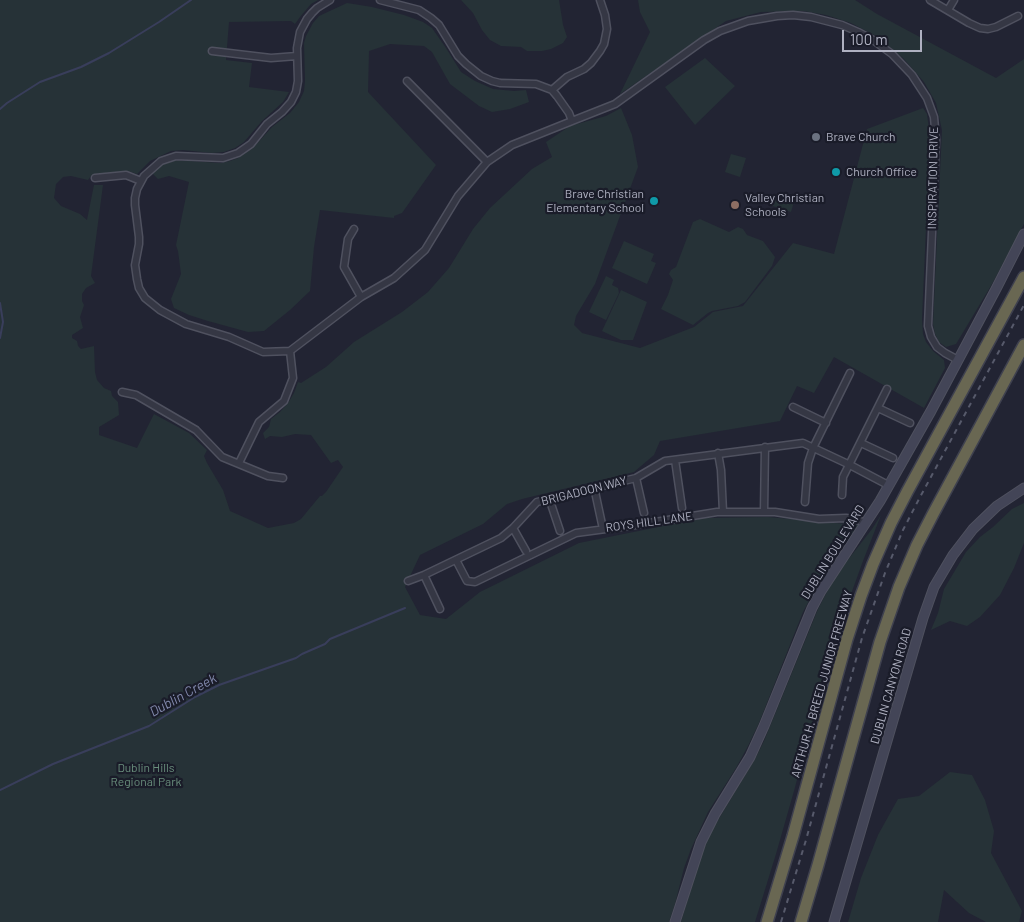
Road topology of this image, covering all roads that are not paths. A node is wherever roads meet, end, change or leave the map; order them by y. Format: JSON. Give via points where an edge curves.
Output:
{"nodes":[{"id":1,"x":330,"y":0,"type":"edge"},
{"id":2,"x":380,"y":0,"type":"edge"},
{"id":3,"x":600,"y":0,"type":"edge"},
{"id":4,"x":930,"y":0,"type":"edge"},
{"id":5,"x":954,"y":0,"type":"edge"},
{"id":6,"x":948,"y":10,"type":"junction"},
{"id":7,"x":1018,"y":16,"type":"dead end"},
{"id":8,"x":212,"y":52,"type":"dead end"},
{"id":9,"x":297,"y":56,"type":"junction"},
{"id":10,"x":407,"y":81,"type":"dead end"},
{"id":11,"x":552,"y":90,"type":"junction"},
{"id":12,"x":572,"y":121,"type":"junction"},
{"id":13,"x":487,"y":162,"type":"junction"},
{"id":14,"x":95,"y":178,"type":"dead end"},
{"id":15,"x":141,"y":181,"type":"junction"},
{"id":16,"x":354,"y":229,"type":"dead end"},
{"id":17,"x":1024,"y":234,"type":"edge"},
{"id":18,"x":1024,"y":276,"type":"edge"},
{"id":19,"x":361,"y":297,"type":"junction"},
{"id":20,"x":1024,"y":345,"type":"edge"},
{"id":21,"x":290,"y":351,"type":"junction"},
{"id":22,"x":958,"y":360,"type":"junction"},
{"id":23,"x":850,"y":373,"type":"dead end"},
{"id":24,"x":887,"y":389,"type":"dead end"},
{"id":25,"x":122,"y":392,"type":"dead end"},
{"id":26,"x":793,"y":406,"type":"dead end"},
{"id":27,"x":878,"y":408,"type":"junction"},
{"id":28,"x":826,"y":423,"type":"junction"},
{"id":29,"x":910,"y":423,"type":"dead end"},
{"id":30,"x":861,"y":443,"type":"junction"},
{"id":31,"x":765,"y":447,"type":"junction"},
{"id":32,"x":813,"y":448,"type":"junction"},
{"id":33,"x":718,"y":453,"type":"junction"},
{"id":34,"x":893,"y":458,"type":"dead end"},
{"id":35,"x":675,"y":460,"type":"junction"},
{"id":36,"x":239,"y":463,"type":"junction"},
{"id":37,"x":850,"y":464,"type":"junction"},
{"id":38,"x":282,"y":478,"type":"dead end"},
{"id":39,"x":636,"y":478,"type":"junction"},
{"id":40,"x":888,"y":485,"type":"junction"},
{"id":41,"x":594,"y":487,"type":"junction"},
{"id":42,"x":1024,"y":488,"type":"edge"},
{"id":43,"x":842,"y":495,"type":"dead end"},
{"id":44,"x":549,"y":498,"type":"junction"},
{"id":45,"x":805,"y":502,"type":"dead end"},
{"id":46,"x":682,"y":508,"type":"dead end"},
{"id":47,"x":723,"y":512,"type":"junction"},
{"id":48,"x":764,"y":512,"type":"junction"},
{"id":49,"x":644,"y":513,"type":"dead end"},
{"id":50,"x":866,"y":523,"type":"junction"},
{"id":51,"x":513,"y":528,"type":"junction"},
{"id":52,"x":603,"y":529,"type":"junction"},
{"id":53,"x":560,"y":531,"type":"dead end"},
{"id":54,"x":526,"y":551,"type":"dead end"},
{"id":55,"x":456,"y":560,"type":"junction"},
{"id":56,"x":424,"y":575,"type":"junction"},
{"id":57,"x":408,"y":581,"type":"dead end"},
{"id":58,"x":440,"y":609,"type":"dead end"},
{"id":59,"x":675,"y":922,"type":"edge"},
{"id":60,"x":767,"y":922,"type":"edge"},
{"id":61,"x":801,"y":922,"type":"edge"},
{"id":62,"x":834,"y":922,"type":"edge"}],
"edges":[{"from":1,"to":9,"type":"street","via":[[307,19],[298,40]]},
{"from":2,"to":11,"type":"street","via":[[419,10],[431,18],[458,56],[481,76],[500,83],[536,84]]},
{"from":3,"to":11,"type":"street","via":[[607,29],[604,44],[587,67],[567,77]]},
{"from":4,"to":6,"type":"street"},
{"from":5,"to":6,"type":"street"},
{"from":6,"to":7,"type":"street","via":[[988,29]]},
{"from":8,"to":9,"type":"street","via":[[271,58]]},
{"from":9,"to":15,"type":"street","via":[[298,81],[291,102],[238,154],[223,158],[169,158],[160,161]]},
{"from":10,"to":13,"type":"street"},
{"from":11,"to":12,"type":"street"},
{"from":12,"to":13,"type":"street","name":"INSPIRATION DRIVE","via":[[512,145]]},
{"from":12,"to":22,"type":"street","name":"INSPIRATION DRIVE","via":[[615,104],[704,40],[748,21],[777,16],[811,17],[842,25],[868,37],[908,70],[924,93],[934,117],[936,140],[929,329],[938,347]]},
{"from":13,"to":19,"type":"street","name":"INSPIRATION DRIVE","via":[[458,196],[425,250],[394,278]]},
{"from":14,"to":15,"type":"street","via":[[126,175]]},
{"from":15,"to":21,"type":"street","via":[[135,198],[139,244],[135,265],[139,288],[145,298],[186,324],[263,352]]},
{"from":16,"to":19,"type":"street","via":[[348,239],[344,267]]},
{"from":17,"to":22,"type":"street","name":"DUBLIN BOULEVARD"},
{"from":18,"to":60,"type":"highway","name":"ARTHUR H. BREED JUNIOR FREEWAY","via":[[907,492],[873,564],[845,644]]},
{"from":19,"to":21,"type":"street","name":"INSPIRATION DRIVE"},
{"from":20,"to":61,"type":"highway","via":[[932,514],[897,593]]},
{"from":21,"to":36,"type":"street","via":[[293,378],[284,401],[260,422]]},
{"from":22,"to":40,"type":"street","name":"DUBLIN BOULEVARD"},
{"from":23,"to":28,"type":"street"},
{"from":24,"to":27,"type":"street"},
{"from":25,"to":36,"type":"street","via":[[136,395],[196,430],[222,456]]},
{"from":26,"to":28,"type":"street"},
{"from":27,"to":29,"type":"street"},
{"from":27,"to":30,"type":"street"},
{"from":28,"to":32,"type":"street"},
{"from":30,"to":34,"type":"street"},
{"from":30,"to":37,"type":"street"},
{"from":31,"to":32,"type":"street","name":"BRIGADOON WAY","via":[[803,443]]},
{"from":31,"to":33,"type":"street","name":"BRIGADOON WAY"},
{"from":31,"to":48,"type":"street"},
{"from":32,"to":37,"type":"street","name":"BRIGADOON WAY"},
{"from":32,"to":45,"type":"street","via":[[808,463]]},
{"from":33,"to":35,"type":"street","name":"BRIGADOON WAY"},
{"from":33,"to":47,"type":"street"},
{"from":35,"to":39,"type":"street","name":"BRIGADOON WAY","via":[[664,461]]},
{"from":35,"to":46,"type":"street"},
{"from":36,"to":38,"type":"street","via":[[268,476]]},
{"from":37,"to":40,"type":"street","name":"BRIGADOON WAY"},
{"from":37,"to":43,"type":"street","via":[[843,478]]},
{"from":39,"to":41,"type":"street","name":"BRIGADOON WAY"},
{"from":39,"to":49,"type":"street"},
{"from":40,"to":50,"type":"street","name":"DUBLIN BOULEVARD"},
{"from":41,"to":44,"type":"street","name":"BRIGADOON WAY"},
{"from":41,"to":52,"type":"street"},
{"from":42,"to":62,"type":"street","name":"DUBLIN CANYON ROAD","via":[[992,511],[969,534],[949,561],[932,594]]},
{"from":44,"to":51,"type":"street","name":"BRIGADOON WAY","via":[[537,502]]},
{"from":44,"to":53,"type":"street"},
{"from":47,"to":48,"type":"street","name":"ROYS HILL LANE"},
{"from":47,"to":52,"type":"street","name":"ROYS HILL LANE"},
{"from":48,"to":50,"type":"street","name":"ROYS HILL LANE","via":[[819,519],[846,518]]},
{"from":50,"to":59,"type":"street","name":"DUBLIN BOULEVARD","via":[[812,608],[750,756],[701,842]]},
{"from":51,"to":54,"type":"street"},
{"from":51,"to":55,"type":"street","name":"BRIGADOON WAY","via":[[501,538]]},
{"from":52,"to":55,"type":"street","name":"ROYS HILL LANE","via":[[576,532],[475,582],[467,581]]},
{"from":55,"to":56,"type":"street","name":"BRIGADOON WAY"},
{"from":56,"to":57,"type":"street","name":"BRIGADOON WAY"},
{"from":56,"to":58,"type":"street"}]}
